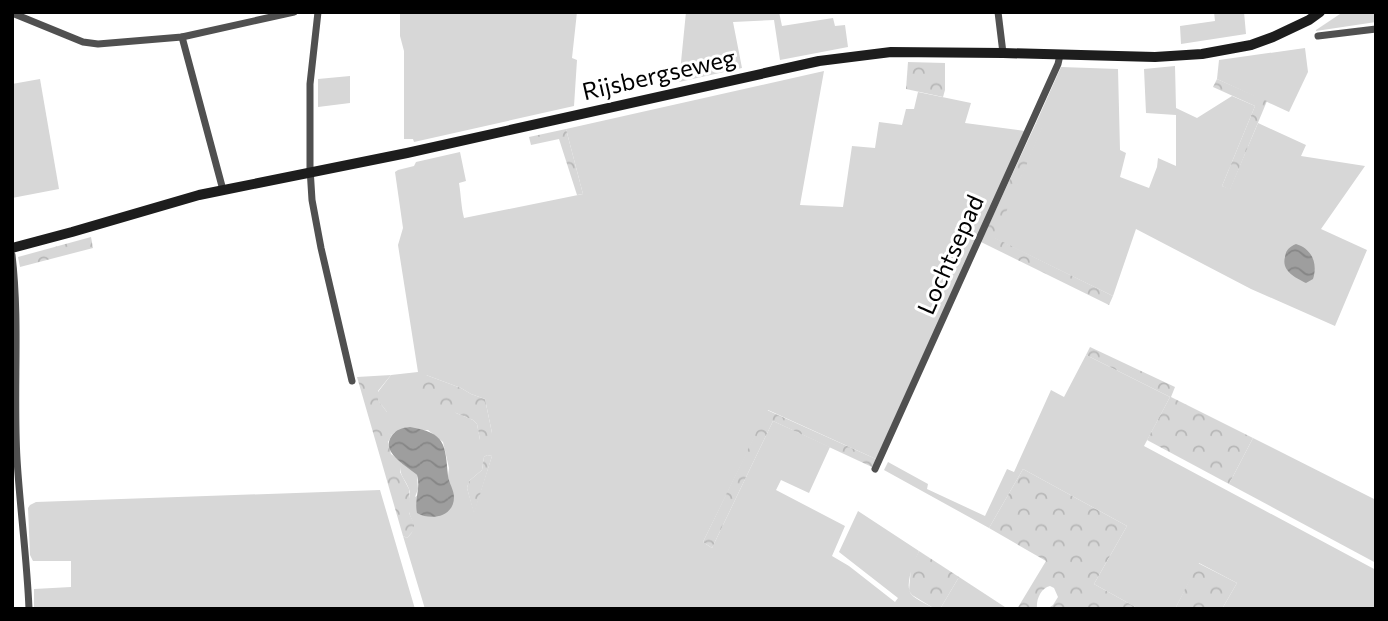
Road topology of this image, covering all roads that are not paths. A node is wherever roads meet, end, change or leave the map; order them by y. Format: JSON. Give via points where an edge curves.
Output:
{"nodes":[{"id":1,"x":293,"y":12,"type":"edge"},
{"id":2,"x":318,"y":12,"type":"edge"},
{"id":3,"x":998,"y":12,"type":"edge"},
{"id":4,"x":1320,"y":12,"type":"edge"},
{"id":5,"x":12,"y":13,"type":"edge"},
{"id":6,"x":1376,"y":29,"type":"edge"},
{"id":7,"x":1318,"y":36,"type":"dead end"},
{"id":8,"x":182,"y":37,"type":"junction"},
{"id":9,"x":1003,"y":53,"type":"junction"},
{"id":10,"x":1060,"y":55,"type":"junction"},
{"id":11,"x":310,"y":172,"type":"junction"},
{"id":12,"x":223,"y":190,"type":"junction"},
{"id":13,"x":12,"y":248,"type":"edge"},
{"id":14,"x":12,"y":255,"type":"edge"},
{"id":15,"x":352,"y":381,"type":"dead end"},
{"id":16,"x":875,"y":469,"type":"dead end"},
{"id":17,"x":29,"y":609,"type":"edge"}],
"edges":[{"from":1,"to":8,"type":"street"},
{"from":2,"to":11,"type":"street","via":[[310,83]]},
{"from":3,"to":9,"type":"street"},
{"from":4,"to":10,"type":"main road","name":"Rijsbergseweg","via":[[1251,45],[1202,54]]},
{"from":5,"to":8,"type":"street","via":[[88,43]]},
{"from":6,"to":7,"type":"street"},
{"from":8,"to":12,"type":"street"},
{"from":9,"to":10,"type":"main road","name":"Rijsbergseweg"},
{"from":9,"to":11,"type":"main road","name":"Rijsbergseweg","via":[[891,52],[819,61]]},
{"from":10,"to":16,"type":"street","name":"Lochtsepad"},
{"from":11,"to":12,"type":"main road","name":"Rijsbergseweg"},
{"from":11,"to":15,"type":"street","via":[[321,248]]},
{"from":12,"to":13,"type":"main road","name":"Rijsbergseweg"},
{"from":14,"to":17,"type":"street","via":[[17,457]]}]}
